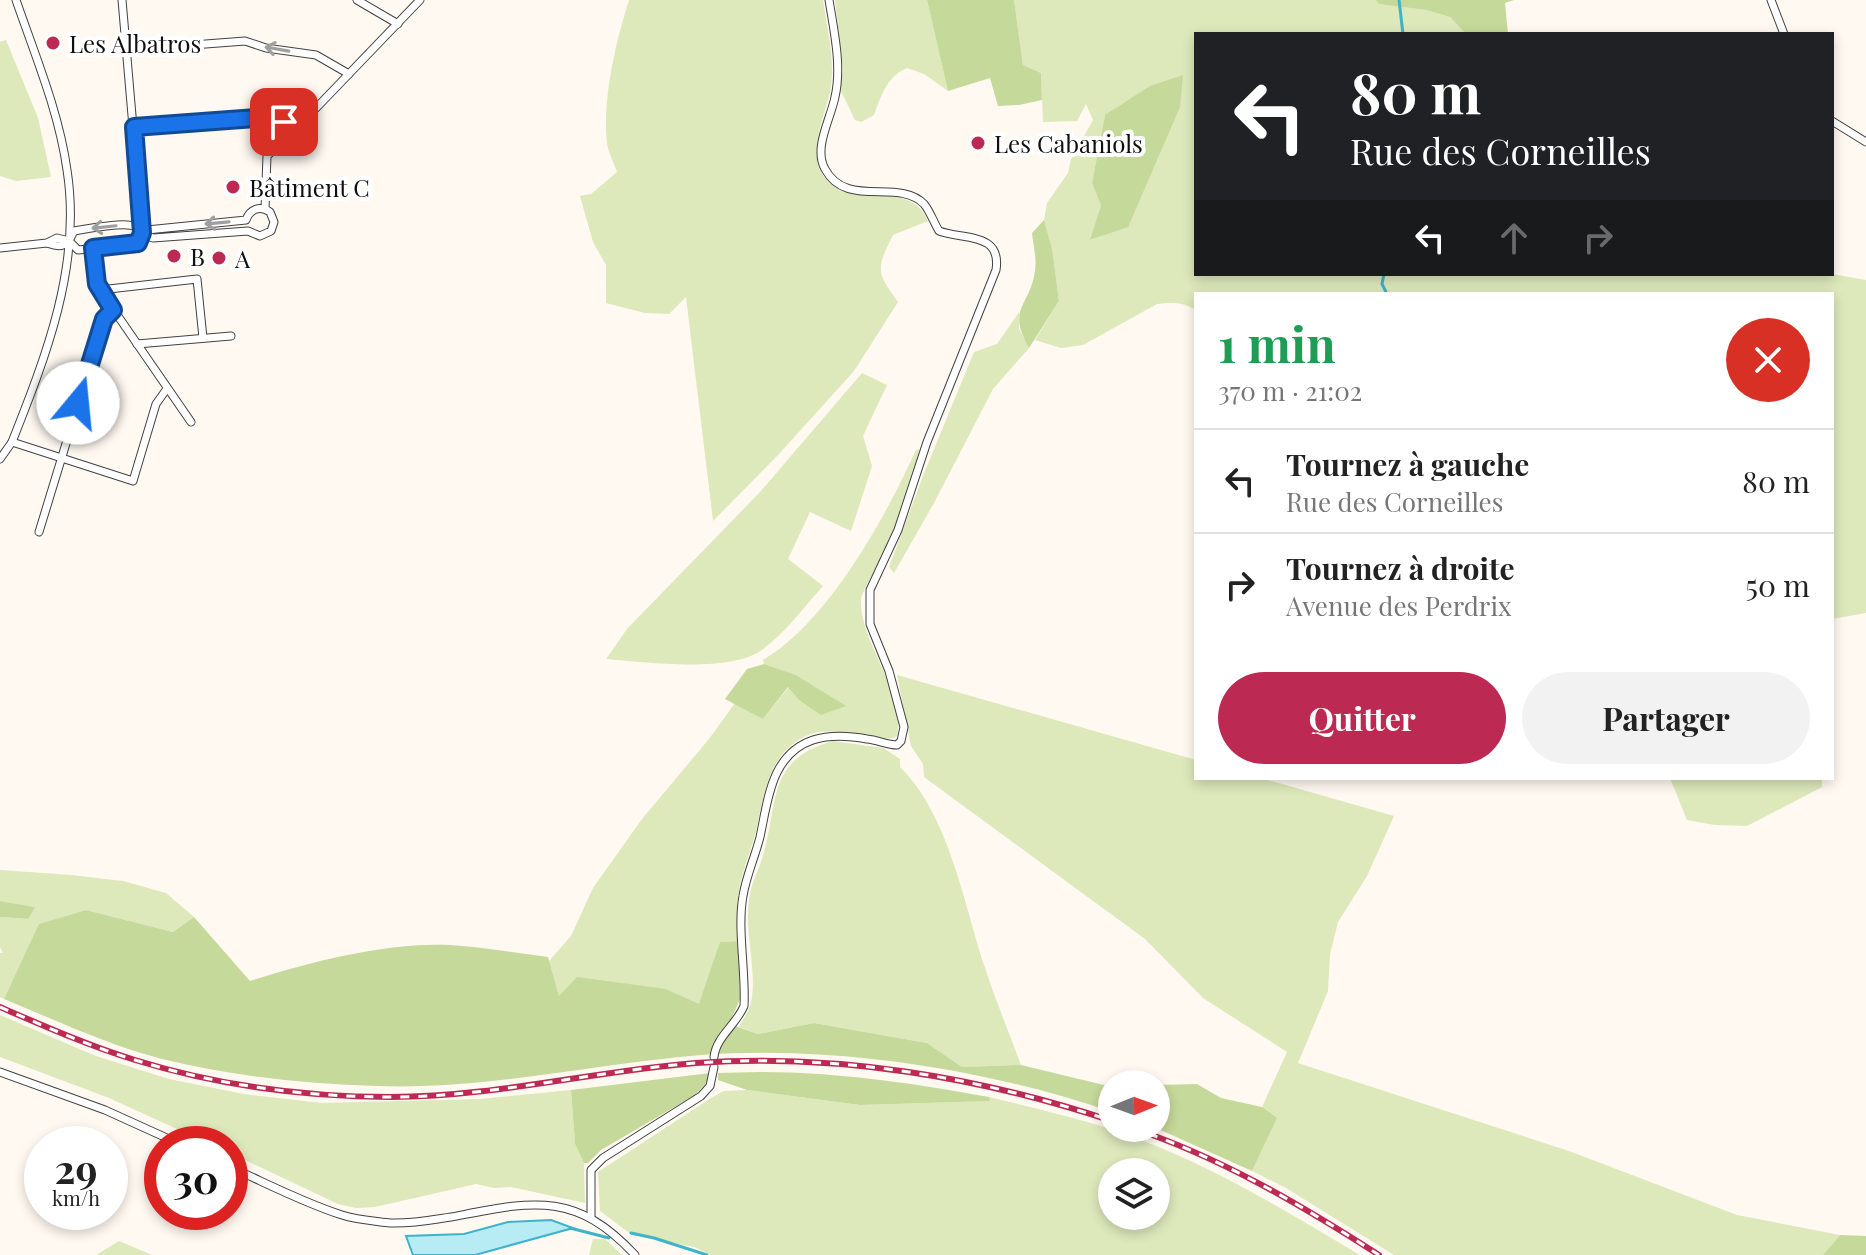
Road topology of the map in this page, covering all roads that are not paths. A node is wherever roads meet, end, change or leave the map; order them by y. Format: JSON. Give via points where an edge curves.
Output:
{"nodes":[{"id":1,"x":16,"y":0,"type":"edge"},
{"id":2,"x":122,"y":0,"type":"edge"},
{"id":3,"x":357,"y":0,"type":"edge"},
{"id":4,"x":420,"y":0,"type":"edge"},
{"id":5,"x":829,"y":0,"type":"edge"},
{"id":6,"x":1771,"y":0,"type":"edge"},
{"id":7,"x":398,"y":24,"type":"junction"},
{"id":8,"x":1783,"y":32,"type":"edge"},
{"id":9,"x":127,"y":50,"type":"junction"},
{"id":10,"x":349,"y":74,"type":"junction"},
{"id":11,"x":1834,"y":122,"type":"edge"},
{"id":12,"x":134,"y":127,"type":"junction"},
{"id":13,"x":295,"y":130,"type":"junction"},
{"id":14,"x":1866,"y":142,"type":"edge"},
{"id":15,"x":265,"y":209,"type":"junction"},
{"id":16,"x":142,"y":233,"type":"junction"},
{"id":17,"x":69,"y":241,"type":"junction"},
{"id":18,"x":0,"y":248,"type":"edge"},
{"id":19,"x":93,"y":248,"type":"junction"},
{"id":20,"x":100,"y":290,"type":"junction"},
{"id":21,"x":113,"y":310,"type":"junction"},
{"id":22,"x":231,"y":336,"type":"dead end"},
{"id":23,"x":203,"y":338,"type":"junction"},
{"id":24,"x":137,"y":344,"type":"junction"},
{"id":25,"x":166,"y":390,"type":"junction"},
{"id":26,"x":191,"y":422,"type":"dead end"},
{"id":27,"x":12,"y":442,"type":"junction"},
{"id":28,"x":0,"y":459,"type":"edge"},
{"id":29,"x":61,"y":459,"type":"junction"},
{"id":30,"x":39,"y":532,"type":"dead end"},
{"id":31,"x":714,"y":1057,"type":"dead end"},
{"id":32,"x":714,"y":1067,"type":"dead end"},
{"id":33,"x":0,"y":1072,"type":"edge"},
{"id":34,"x":144,"y":1128,"type":"edge"},
{"id":35,"x":248,"y":1175,"type":"edge"},
{"id":36,"x":591,"y":1218,"type":"junction"},
{"id":37,"x":635,"y":1255,"type":"edge"}],
"edges":[{"from":1,"to":17,"type":"street","via":[[64,155]]},
{"from":2,"to":9,"type":"street"},
{"from":3,"to":7,"type":"street"},
{"from":4,"to":7,"type":"street"},
{"from":5,"to":31,"type":"street","via":[[838,60],[836,95],[821,146],[825,170],[852,190],[907,195],[924,204],[939,231],[980,239],[998,257],[898,530],[870,590],[870,624],[893,683],[904,727],[901,741],[891,745],[829,736],[793,751],[780,767],[770,787],[742,898],[744,1006],[715,1046]]},
{"from":6,"to":8,"type":"street"},
{"from":7,"to":10,"type":"street"},
{"from":10,"to":9,"type":"street","one_way":true,"via":[[316,55],[245,41]]},
{"from":9,"to":12,"type":"street"},
{"from":10,"to":13,"type":"street"},
{"from":11,"to":14,"type":"street"},
{"from":12,"to":13,"type":"street","via":[[271,117]]},
{"from":12,"to":16,"type":"street"},
{"from":13,"to":15,"type":"street","via":[[267,156]]},
{"from":15,"to":16,"type":"street","one_way":true,"via":[[252,210],[246,220]]},
{"from":15,"to":16,"type":"street","via":[[273,217],[273,227],[260,236],[248,231],[153,238]]},
{"from":16,"to":17,"type":"street","one_way":true,"via":[[129,225],[85,229],[74,231]]},
{"from":16,"to":19,"type":"street","via":[[138,243]]},
{"from":17,"to":18,"type":"street","via":[[57,247],[47,243]]},
{"from":17,"to":19,"type":"street","via":[[78,250]]},
{"from":17,"to":27,"type":"street","via":[[55,326]]},
{"from":19,"to":20,"type":"street"},
{"from":20,"to":21,"type":"street"},
{"from":20,"to":23,"type":"street","via":[[197,279]]},
{"from":21,"to":24,"type":"street"},
{"from":21,"to":29,"type":"street","via":[[104,319]]},
{"from":22,"to":23,"type":"street"},
{"from":23,"to":24,"type":"street"},
{"from":24,"to":25,"type":"street"},
{"from":25,"to":26,"type":"street"},
{"from":25,"to":29,"type":"street","via":[[156,404],[133,481]]},
{"from":27,"to":28,"type":"street"},
{"from":27,"to":29,"type":"street"},
{"from":29,"to":30,"type":"street"},
{"from":32,"to":36,"type":"street","via":[[710,1086],[701,1096],[591,1170]]},
{"from":33,"to":34,"type":"street"},
{"from":35,"to":36,"type":"street","via":[[343,1216],[377,1221],[422,1222],[522,1204],[546,1204]]},
{"from":36,"to":37,"type":"street"}]}
